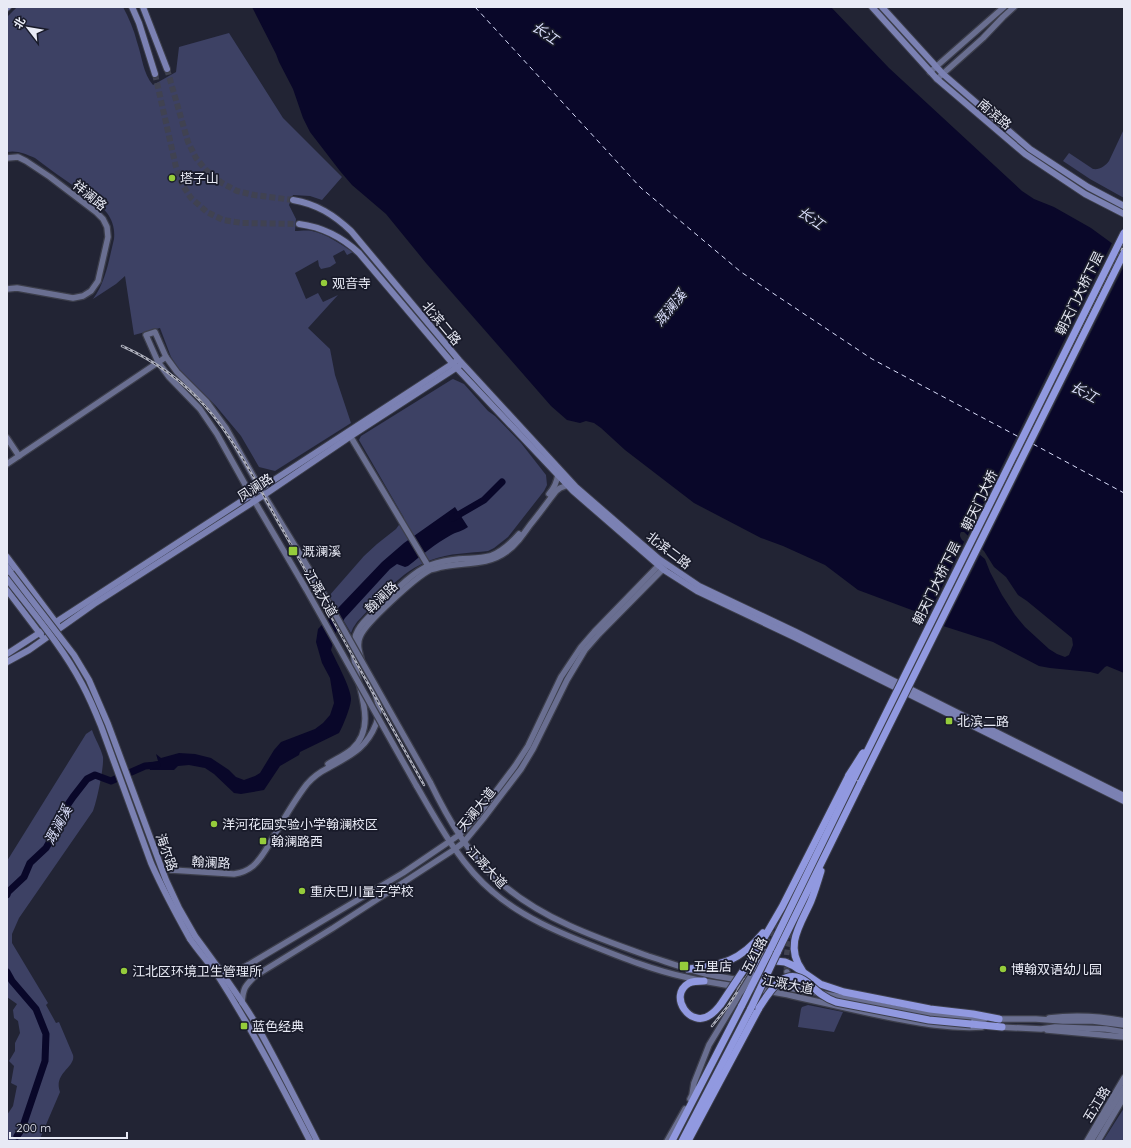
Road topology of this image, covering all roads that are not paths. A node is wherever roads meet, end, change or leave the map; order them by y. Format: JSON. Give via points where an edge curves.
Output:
{"nodes":[{"id":1,"x":132,"y":7,"type":"edge"},
{"id":2,"x":143,"y":7,"type":"edge"},
{"id":3,"x":872,"y":7,"type":"edge"},
{"id":4,"x":882,"y":7,"type":"edge"},
{"id":5,"x":1004,"y":7,"type":"edge"},
{"id":6,"x":1014,"y":7,"type":"edge"},
{"id":7,"x":987,"y":22,"type":"junction"},
{"id":8,"x":996,"y":24,"type":"junction"},
{"id":9,"x":936,"y":67,"type":"junction"},
{"id":10,"x":167,"y":69,"type":"tunnel mouth"},
{"id":11,"x":930,"y":72,"type":"junction"},
{"id":12,"x":155,"y":74,"type":"tunnel mouth"},
{"id":13,"x":943,"y":74,"type":"junction"},
{"id":14,"x":937,"y":79,"type":"junction"},
{"id":15,"x":7,"y":158,"type":"edge"},
{"id":16,"x":293,"y":200,"type":"tunnel mouth"},
{"id":17,"x":1124,"y":206,"type":"edge"},
{"id":18,"x":1124,"y":214,"type":"edge"},
{"id":19,"x":299,"y":224,"type":"tunnel mouth"},
{"id":20,"x":1124,"y":227,"type":"edge"},
{"id":21,"x":1124,"y":233,"type":"edge"},
{"id":22,"x":1124,"y":253,"type":"edge"},
{"id":23,"x":1124,"y":258,"type":"edge"},
{"id":24,"x":7,"y":288,"type":"edge"},
{"id":25,"x":166,"y":357,"type":"junction"},
{"id":26,"x":158,"y":362,"type":"junction"},
{"id":27,"x":458,"y":364,"type":"junction"},
{"id":28,"x":350,"y":434,"type":"junction"},
{"id":29,"x":7,"y":438,"type":"edge"},
{"id":30,"x":19,"y":456,"type":"junction"},
{"id":31,"x":7,"y":464,"type":"edge"},
{"id":32,"x":558,"y":474,"type":"junction"},
{"id":33,"x":568,"y":485,"type":"junction"},
{"id":34,"x":262,"y":492,"type":"junction"},
{"id":35,"x":253,"y":498,"type":"junction"},
{"id":36,"x":7,"y":556,"type":"edge"},
{"id":37,"x":663,"y":566,"type":"junction"},
{"id":38,"x":7,"y":567,"type":"edge"},
{"id":39,"x":429,"y":568,"type":"junction"},
{"id":40,"x":9,"y":576,"type":"edge"},
{"id":41,"x":7,"y":590,"type":"edge"},
{"id":42,"x":55,"y":622,"type":"junction"},
{"id":43,"x":60,"y":629,"type":"junction"},
{"id":44,"x":39,"y":633,"type":"junction"},
{"id":45,"x":44,"y":640,"type":"junction"},
{"id":46,"x":7,"y":654,"type":"edge"},
{"id":47,"x":7,"y":662,"type":"edge"},
{"id":48,"x":856,"y":779,"type":"junction"},
{"id":49,"x":1124,"y":796,"type":"edge"},
{"id":50,"x":1124,"y":801,"type":"edge"},
{"id":51,"x":459,"y":835,"type":"junction"},
{"id":52,"x":450,"y":842,"type":"junction"},
{"id":53,"x":464,"y":842,"type":"junction"},
{"id":54,"x":455,"y":849,"type":"junction"},
{"id":55,"x":827,"y":850,"type":"junction"},
{"id":56,"x":782,"y":907,"type":"junction"},
{"id":57,"x":764,"y":951,"type":"junction"},
{"id":58,"x":248,"y":965,"type":"junction"},
{"id":59,"x":756,"y":967,"type":"junction"},
{"id":60,"x":688,"y":969,"type":"junction"},
{"id":61,"x":787,"y":972,"type":"tunnel mouth"},
{"id":62,"x":220,"y":974,"type":"junction"},
{"id":63,"x":255,"y":976,"type":"junction"},
{"id":64,"x":810,"y":977,"type":"junction"},
{"id":65,"x":704,"y":981,"type":"junction"},
{"id":66,"x":810,"y":991,"type":"junction"},
{"id":67,"x":242,"y":1002,"type":"junction"},
{"id":68,"x":998,"y":1019,"type":"junction"},
{"id":69,"x":1036,"y":1019,"type":"junction"},
{"id":70,"x":1124,"y":1021,"type":"edge"},
{"id":71,"x":1124,"y":1025,"type":"edge"},
{"id":72,"x":1002,"y":1027,"type":"junction"},
{"id":73,"x":1041,"y":1029,"type":"junction"},
{"id":74,"x":1123,"y":1036,"type":"edge"},
{"id":75,"x":1124,"y":1078,"type":"edge"},
{"id":76,"x":1124,"y":1088,"type":"edge"},
{"id":77,"x":692,"y":1096,"type":"junction"},
{"id":78,"x":1123,"y":1096,"type":"edge"},
{"id":79,"x":710,"y":1100,"type":"junction"},
{"id":80,"x":681,"y":1125,"type":"junction"},
{"id":81,"x":690,"y":1125,"type":"junction"},
{"id":82,"x":310,"y":1141,"type":"edge"},
{"id":83,"x":317,"y":1141,"type":"edge"},
{"id":84,"x":667,"y":1141,"type":"edge"},
{"id":85,"x":672,"y":1141,"type":"edge"},
{"id":86,"x":683,"y":1141,"type":"edge"},
{"id":87,"x":688,"y":1141,"type":"edge"},
{"id":88,"x":1087,"y":1141,"type":"edge"},
{"id":89,"x":1091,"y":1141,"type":"edge"},
{"id":90,"x":1098,"y":1141,"type":"edge"}],
"edges":[{"from":1,"to":12,"type":"main road"},
{"from":2,"to":10,"type":"main road"},
{"from":3,"to":11,"type":"main road","name":"南滨路"},
{"from":4,"to":9,"type":"main road","name":"南滨路"},
{"from":5,"to":7,"type":"main road"},
{"from":6,"to":8,"type":"main road"},
{"from":7,"to":8,"type":"main road","via":[[981,30],[984,34]]},
{"from":7,"to":9,"type":"main road"},
{"from":8,"to":13,"type":"main road"},
{"from":9,"to":11,"type":"main road"},
{"from":9,"to":13,"type":"main road","name":"南滨路"},
{"from":11,"to":14,"type":"main road","name":"南滨路"},
{"from":13,"to":14,"type":"main road"},
{"from":13,"to":17,"type":"main road","name":"南滨路","via":[[1030,149],[1088,188]]},
{"from":14,"to":18,"type":"main road","name":"南滨路","via":[[1025,154],[1086,194]]},
{"from":15,"to":24,"type":"main road","name":"祥澜路","via":[[18,157],[26,161],[91,208],[103,219],[108,237],[98,281],[91,291],[83,296],[73,298]]},
{"from":16,"to":27,"type":"main road","name":"北滨二路","via":[[306,202],[344,224]]},
{"from":19,"to":27,"type":"main road","name":"北滨二路","via":[[328,232],[352,246]]},
{"from":20,"to":48,"type":"main road","name":"朝天门大桥下层","bridge":true},
{"from":21,"to":48,"type":"highway","name":"朝天门大桥","bridge":true},
{"from":22,"to":48,"type":"highway","name":"朝天门大桥","bridge":true},
{"from":23,"to":48,"type":"main road","name":"朝天门大桥下层","bridge":true},
{"from":25,"to":26,"type":"main road"},
{"from":25,"to":26,"type":"main road","name":"江溉大道","via":[[155,332],[146,335]]},
{"from":25,"to":34,"type":"main road","name":"江溉大道","via":[[176,372],[207,402],[226,428]]},
{"from":26,"to":30,"type":"main road"},
{"from":26,"to":35,"type":"main road","name":"江溉大道","via":[[200,409]]},
{"from":27,"to":28,"type":"main road","name":"凤澜路"},
{"from":27,"to":32,"type":"main road","name":"北滨二路"},
{"from":27,"to":37,"type":"main road","name":"北滨二路","via":[[576,487]]},
{"from":28,"to":34,"type":"main road","name":"凤澜路"},
{"from":28,"to":39,"type":"main road"},
{"from":29,"to":30,"type":"main road"},
{"from":30,"to":31,"type":"main road"},
{"from":32,"to":33,"type":"main road","name":"北滨二路"},
{"from":32,"to":39,"type":"main road","name":"翰澜路","via":[[553,489],[504,549],[490,556],[452,560]]},
{"from":33,"to":37,"type":"main road","name":"北滨二路"},
{"from":33,"to":39,"type":"main road","name":"翰澜路","via":[[556,492],[522,536],[506,552],[484,562]]},
{"from":34,"to":35,"type":"main road","name":"凤澜路"},
{"from":34,"to":51,"type":"main road","name":"江溉大道","bridge":true,"via":[[317,582]]},
{"from":35,"to":42,"type":"main road","name":"凤澜路"},
{"from":35,"to":43,"type":"main road","name":"凤澜路"},
{"from":35,"to":52,"type":"main road","name":"江溉大道","bridge":true},
{"from":36,"to":42,"type":"main road"},
{"from":37,"to":49,"type":"main road","name":"北滨二路"},
{"from":37,"to":50,"type":"main road","name":"北滨二路","via":[[697,592],[794,637]]},
{"from":37,"to":51,"type":"main road","name":"天澜大道","via":[[581,647],[561,677],[516,766]]},
{"from":37,"to":53,"type":"main road","name":"天澜大道","via":[[585,650],[525,762]]},
{"from":38,"to":40,"type":"main road","name":"海尔路"},
{"from":39,"to":39,"type":"main road","name":"翰澜路","via":[[402,584],[361,625],[355,637],[355,668],[365,712],[364,728],[356,746],[319,769],[304,782],[260,853],[246,868],[229,871],[171,870],[229,874],[247,870],[263,855],[307,784],[364,744],[377,722],[379,712],[359,652],[359,638],[365,627]]},
{"from":40,"to":62,"type":"main road","name":"海尔路","bridge":true,"via":[[82,682],[160,883],[174,911]]},
{"from":41,"to":44,"type":"main road"},
{"from":42,"to":43,"type":"main road"},
{"from":42,"to":44,"type":"main road","name":"凤澜路"},
{"from":43,"to":45,"type":"main road","name":"凤澜路"},
{"from":44,"to":45,"type":"main road"},
{"from":44,"to":46,"type":"main road","name":"凤澜路"},
{"from":45,"to":47,"type":"main road","name":"凤澜路"},
{"from":48,"to":55,"type":"highway","name":"五红路"},
{"from":48,"to":56,"type":"highway"},
{"from":48,"to":57,"type":"highway","name":"五红路"},
{"from":51,"to":52,"type":"main road","name":"天澜大道"},
{"from":51,"to":53,"type":"main road","name":"江溉大道"},
{"from":52,"to":54,"type":"main road","name":"江溉大道"},
{"from":52,"to":58,"type":"main road","name":"天澜大道","via":[[403,873]]},
{"from":53,"to":54,"type":"main road","name":"天澜大道"},
{"from":53,"to":60,"type":"main road","name":"江溉大道","via":[[500,882],[531,906],[576,929]]},
{"from":54,"to":63,"type":"main road","name":"天澜大道"},
{"from":54,"to":65,"type":"main road","name":"江溉大道","via":[[492,892],[526,915],[632,962]]},
{"from":55,"to":64,"type":"highway","via":[[794,943],[798,963]]},
{"from":55,"to":81,"type":"highway","name":"五红路","bridge":true,"via":[[751,1008]]},
{"from":56,"to":57,"type":"highway"},
{"from":56,"to":60,"type":"highway","via":[[767,929],[736,958],[725,963]]},
{"from":57,"to":59,"type":"main road"},
{"from":57,"to":65,"type":"highway","bridge":true,"via":[[715,1011],[702,1019],[684,1010],[680,999],[688,984]]},
{"from":57,"to":80,"type":"highway","name":"五红路","bridge":true,"via":[[742,1005]]},
{"from":58,"to":62,"type":"main road","name":"天澜大道"},
{"from":58,"to":63,"type":"main road","via":[[249,972]]},
{"from":59,"to":64,"type":"highway","via":[[766,960],[785,962]]},
{"from":59,"to":77,"type":"main road","bridge":true,"via":[[709,1045],[694,1082]]},
{"from":60,"to":66,"type":"main road","name":"江溉大道"},
{"from":61,"to":66,"type":"main road","via":[[793,982]]},
{"from":62,"to":67,"type":"main road","name":"海尔路"},
{"from":62,"to":82,"type":"main road","name":"海尔路"},
{"from":63,"to":67,"type":"main road","name":"天澜大道","via":[[243,991]]},
{"from":64,"to":68,"type":"highway","via":[[825,986],[844,992]]},
{"from":65,"to":72,"type":"main road","name":"江溉大道","via":[[792,996],[924,1024],[971,1028]]},
{"from":66,"to":68,"type":"main road","name":"江溉大道","via":[[931,1014]]},
{"from":67,"to":83,"type":"main road","name":"海尔路","via":[[270,1049]]},
{"from":68,"to":69,"type":"main road","name":"江溉大道"},
{"from":69,"to":70,"type":"main road","via":[[1063,1016]]},
{"from":69,"to":71,"type":"main road","name":"江溉大道"},
{"from":72,"to":73,"type":"main road","name":"江溉大道"},
{"from":72,"to":79,"type":"highway","bridge":true,"via":[[929,1020],[836,1002],[826,999],[797,977],[787,978],[777,983],[759,1008]]},
{"from":73,"to":74,"type":"main road"},
{"from":73,"to":74,"type":"main road","name":"江溉大道","via":[[1106,1029]]},
{"from":75,"to":88,"type":"main road","name":"五江路"},
{"from":76,"to":78,"type":"main road"},
{"from":77,"to":80,"type":"highway"},
{"from":77,"to":84,"type":"main road"},
{"from":78,"to":89,"type":"main road"},
{"from":78,"to":90,"type":"main road","name":"五江路"},
{"from":79,"to":81,"type":"highway"},
{"from":79,"to":87,"type":"highway"},
{"from":80,"to":84,"type":"highway"},
{"from":80,"to":85,"type":"highway","name":"五红路"},
{"from":81,"to":86,"type":"highway","name":"五红路"}]}
